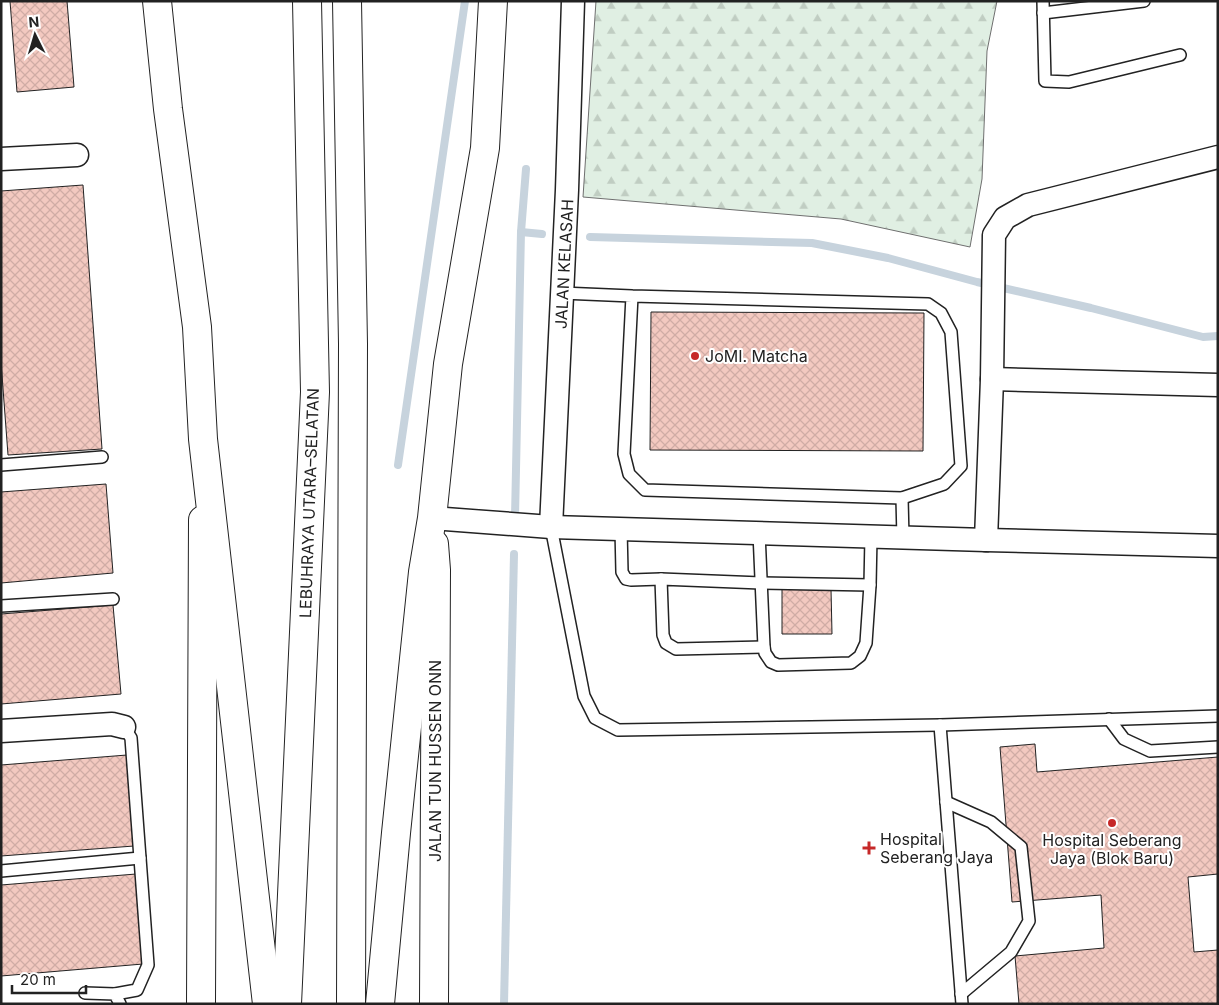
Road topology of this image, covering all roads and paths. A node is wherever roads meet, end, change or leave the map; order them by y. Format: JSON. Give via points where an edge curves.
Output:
{"nodes":[{"id":1,"x":157,"y":1,"type":"edge"},
{"id":2,"x":307,"y":1,"type":"edge"},
{"id":3,"x":347,"y":1,"type":"edge"},
{"id":4,"x":493,"y":1,"type":"edge"},
{"id":5,"x":573,"y":1,"type":"edge"},
{"id":6,"x":1144,"y":1,"type":"edge"},
{"id":7,"x":1043,"y":7,"type":"edge"},
{"id":8,"x":1180,"y":55,"type":"dead end"},
{"id":9,"x":77,"y":155,"type":"dead end"},
{"id":10,"x":1218,"y":157,"type":"edge"},
{"id":11,"x":1,"y":159,"type":"edge"},
{"id":12,"x":562,"y":294,"type":"junction"},
{"id":13,"x":632,"y":296,"type":"junction"},
{"id":14,"x":992,"y":379,"type":"junction"},
{"id":15,"x":1218,"y":385,"type":"edge"},
{"id":16,"x":203,"y":439,"type":"junction"},
{"id":17,"x":102,"y":457,"type":"dead end"},
{"id":18,"x":1,"y":465,"type":"edge"},
{"id":19,"x":902,"y":498,"type":"junction"},
{"id":20,"x":432,"y":518,"type":"junction"},
{"id":21,"x":551,"y":527,"type":"junction"},
{"id":22,"x":621,"y":529,"type":"junction"},
{"id":23,"x":759,"y":534,"type":"junction"},
{"id":24,"x":871,"y":537,"type":"junction"},
{"id":25,"x":903,"y":538,"type":"junction"},
{"id":26,"x":986,"y":540,"type":"junction"},
{"id":27,"x":1218,"y":546,"type":"edge"},
{"id":28,"x":661,"y":580,"type":"junction"},
{"id":29,"x":761,"y":583,"type":"junction"},
{"id":30,"x":870,"y":585,"type":"junction"},
{"id":31,"x":113,"y":600,"type":"dead end"},
{"id":32,"x":1,"y":606,"type":"edge"},
{"id":33,"x":764,"y":647,"type":"junction"},
{"id":34,"x":1218,"y":716,"type":"edge"},
{"id":35,"x":1109,"y":719,"type":"junction"},
{"id":36,"x":940,"y":725,"type":"junction"},
{"id":37,"x":124,"y":726,"type":"joint"},
{"id":38,"x":1,"y":731,"type":"edge"},
{"id":39,"x":1218,"y":747,"type":"edge"},
{"id":40,"x":946,"y":802,"type":"junction"},
{"id":41,"x":140,"y":858,"type":"junction"},
{"id":42,"x":1,"y":871,"type":"edge"},
{"id":43,"x":85,"y":993,"type":"dead end"},
{"id":44,"x":118,"y":999,"type":"edge"},
{"id":45,"x":962,"y":999,"type":"edge"},
{"id":46,"x":201,"y":1004,"type":"edge"},
{"id":47,"x":267,"y":1004,"type":"edge"},
{"id":48,"x":287,"y":1004,"type":"edge"},
{"id":49,"x":351,"y":1004,"type":"edge"},
{"id":50,"x":380,"y":1004,"type":"edge"},
{"id":51,"x":434,"y":1004,"type":"edge"}],
"edges":[{"from":1,"to":16,"type":"main road","via":[[197,327]]},
{"from":2,"to":48,"type":"main road","name":"LEBUHRAYA UTARA–SELATAN","via":[[315,392]]},
{"from":3,"to":49,"type":"main road","via":[[353,344]]},
{"from":4,"to":20,"type":"main road","via":[[484,148],[448,364]]},
{"from":5,"to":12,"type":"street","name":"JALAN KELASAH"},
{"from":6,"to":7,"type":"lane"},
{"from":7,"to":8,"type":"lane","via":[[1045,81],[1068,82]]},
{"from":9,"to":11,"type":"street"},
{"from":10,"to":14,"type":"street","via":[[1028,205],[1004,218],[994,235]]},
{"from":12,"to":13,"type":"lane"},
{"from":12,"to":21,"type":"street","name":"JALAN KELASAH"},
{"from":13,"to":19,"type":"lane","via":[[624,454],[629,474],[645,490]]},
{"from":13,"to":19,"type":"lane","via":[[928,304],[942,313],[952,332],[961,466],[944,484]]},
{"from":14,"to":15,"type":"street"},
{"from":14,"to":26,"type":"street"},
{"from":16,"to":46,"type":"main road"},
{"from":16,"to":47,"type":"main road"},
{"from":17,"to":18,"type":"lane"},
{"from":19,"to":25,"type":"lane"},
{"from":20,"to":21,"type":"street"},
{"from":20,"to":50,"type":"main road","via":[[423,572]]},
{"from":20,"to":51,"type":"main road","name":"JALAN TUN HUSSEN ONN","via":[[436,570]]},
{"from":21,"to":22,"type":"street"},
{"from":21,"to":36,"type":"lane","via":[[584,696],[595,718],[618,730]]},
{"from":22,"to":23,"type":"street"},
{"from":22,"to":28,"type":"lane","via":[[622,572],[626,579]]},
{"from":23,"to":24,"type":"street"},
{"from":23,"to":29,"type":"lane"},
{"from":24,"to":25,"type":"street"},
{"from":24,"to":30,"type":"lane"},
{"from":25,"to":26,"type":"street"},
{"from":26,"to":27,"type":"street"},
{"from":28,"to":29,"type":"lane"},
{"from":28,"to":33,"type":"lane","via":[[666,643],[676,648]]},
{"from":29,"to":30,"type":"lane"},
{"from":29,"to":33,"type":"lane"},
{"from":30,"to":33,"type":"lane","via":[[866,643],[860,656],[851,663],[778,665],[771,662]]},
{"from":31,"to":32,"type":"lane"},
{"from":34,"to":35,"type":"lane"},
{"from":35,"to":36,"type":"lane"},
{"from":35,"to":39,"type":"lane","via":[[1124,739],[1150,751]]},
{"from":36,"to":40,"type":"lane"},
{"from":37,"to":38,"type":"street"},
{"from":37,"to":41,"type":"lane","via":[[131,738]]},
{"from":40,"to":45,"type":"lane"},
{"from":40,"to":45,"type":"lane","via":[[991,822],[1021,847],[1029,921],[1011,952]]},
{"from":41,"to":42,"type":"lane"},
{"from":41,"to":44,"type":"lane","via":[[148,965],[137,990]]},
{"from":43,"to":44,"type":"lane"}]}
